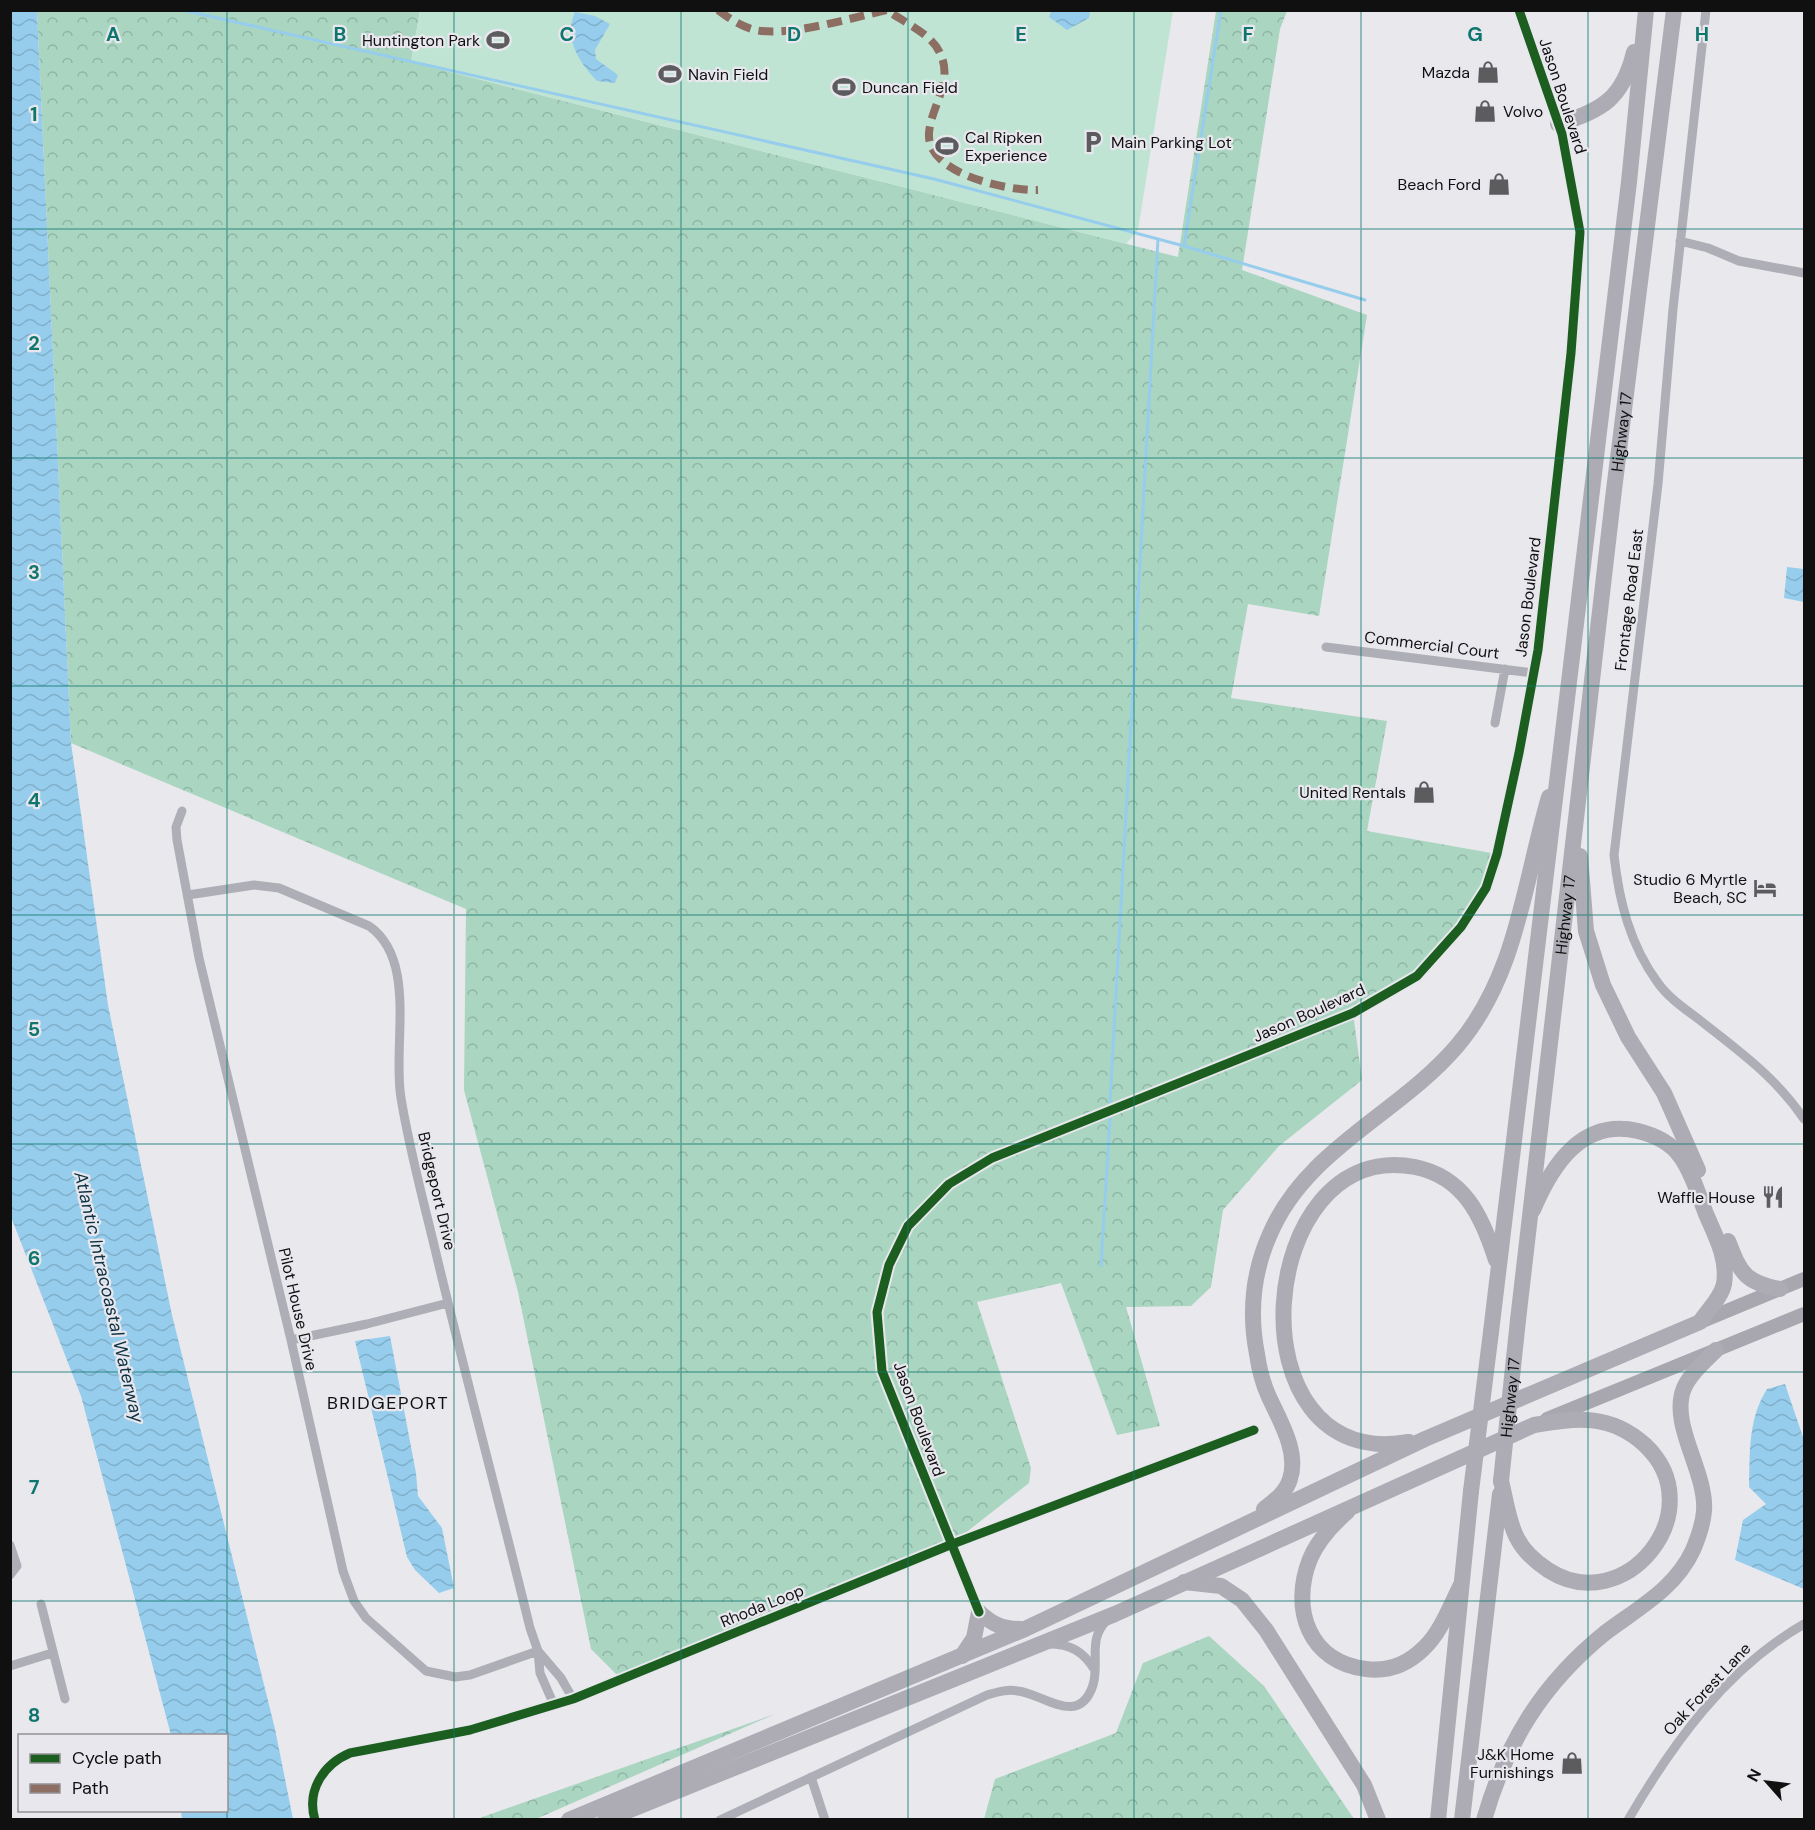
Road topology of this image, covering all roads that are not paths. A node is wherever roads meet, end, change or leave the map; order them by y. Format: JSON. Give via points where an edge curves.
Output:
{"nodes":[{"id":1,"x":1519,"y":10,"type":"edge"},
{"id":2,"x":1645,"y":10,"type":"edge"},
{"id":3,"x":1674,"y":10,"type":"edge"},
{"id":4,"x":1706,"y":10,"type":"edge"},
{"id":5,"x":1558,"y":124,"type":"junction"},
{"id":6,"x":1680,"y":240,"type":"junction"},
{"id":7,"x":1804,"y":273,"type":"edge"},
{"id":8,"x":1326,"y":647,"type":"dead end"},
{"id":9,"x":1505,"y":669,"type":"junction"},
{"id":10,"x":1533,"y":673,"type":"junction"},
{"id":11,"x":1495,"y":723,"type":"dead end"},
{"id":12,"x":1563,"y":747,"type":"junction"},
{"id":13,"x":182,"y":811,"type":"dead end"},
{"id":14,"x":1577,"y":816,"type":"junction"},
{"id":15,"x":188,"y":895,"type":"junction"},
{"id":16,"x":1804,"y":1119,"type":"edge"},
{"id":17,"x":1533,"y":1210,"type":"junction"},
{"id":18,"x":1498,"y":1267,"type":"junction"},
{"id":19,"x":1804,"y":1279,"type":"edge"},
{"id":20,"x":1780,"y":1289,"type":"junction"},
{"id":21,"x":448,"y":1303,"type":"junction"},
{"id":22,"x":1804,"y":1314,"type":"edge"},
{"id":23,"x":1700,"y":1322,"type":"junction"},
{"id":24,"x":291,"y":1340,"type":"junction"},
{"id":25,"x":1716,"y":1350,"type":"junction"},
{"id":26,"x":1534,"y":1425,"type":"junction"},
{"id":27,"x":1254,"y":1430,"type":"dead end"},
{"id":28,"x":1425,"y":1439,"type":"junction"},
{"id":29,"x":1501,"y":1481,"type":"junction"},
{"id":30,"x":1356,"y":1504,"type":"junction"},
{"id":31,"x":1246,"y":1523,"type":"junction"},
{"id":32,"x":10,"y":1545,"type":"edge"},
{"id":33,"x":950,"y":1545,"type":"junction"},
{"id":34,"x":10,"y":1575,"type":"edge"},
{"id":35,"x":1183,"y":1582,"type":"junction"},
{"id":36,"x":1461,"y":1585,"type":"junction"},
{"id":37,"x":41,"y":1604,"type":"dead end"},
{"id":38,"x":979,"y":1612,"type":"junction"},
{"id":39,"x":1114,"y":1614,"type":"junction"},
{"id":40,"x":1804,"y":1624,"type":"edge"},
{"id":41,"x":1025,"y":1629,"type":"junction"},
{"id":42,"x":1041,"y":1644,"type":"junction"},
{"id":43,"x":538,"y":1651,"type":"junction"},
{"id":44,"x":52,"y":1653,"type":"junction"},
{"id":45,"x":962,"y":1656,"type":"junction"},
{"id":46,"x":10,"y":1666,"type":"edge"},
{"id":47,"x":1095,"y":1671,"type":"junction"},
{"id":48,"x":64,"y":1699,"type":"dead end"},
{"id":49,"x":573,"y":1699,"type":"junction"},
{"id":50,"x":554,"y":1706,"type":"junction"},
{"id":51,"x":811,"y":1777,"type":"junction"},
{"id":52,"x":315,"y":1820,"type":"edge"},
{"id":53,"x":569,"y":1820,"type":"edge"},
{"id":54,"x":605,"y":1820,"type":"edge"},
{"id":55,"x":720,"y":1820,"type":"edge"},
{"id":56,"x":825,"y":1820,"type":"edge"},
{"id":57,"x":1378,"y":1820,"type":"edge"},
{"id":58,"x":1438,"y":1820,"type":"edge"},
{"id":59,"x":1462,"y":1820,"type":"edge"},
{"id":60,"x":1484,"y":1820,"type":"edge"},
{"id":61,"x":1628,"y":1820,"type":"edge"}],
"edges":[{"from":1,"to":5,"type":"street","name":"Jason Boulevard"},
{"from":2,"to":5,"type":"highway","via":[[1621,89],[1586,116]]},
{"from":2,"to":12,"type":"highway","name":"Highway 17","via":[[1629,182]]},
{"from":3,"to":14,"type":"highway","name":"Highway 17"},
{"from":4,"to":6,"type":"street","name":"Frontage Road East"},
{"from":5,"to":10,"type":"street","name":"Jason Boulevard","via":[[1571,170],[1580,232],[1557,492]]},
{"from":6,"to":7,"type":"street","via":[[1739,261]]},
{"from":6,"to":16,"type":"street","name":"Frontage Road East","via":[[1658,484],[1614,855],[1618,898],[1635,942],[1658,983],[1671,998],[1760,1067],[1782,1088]]},
{"from":8,"to":9,"type":"street","name":"Commercial Court"},
{"from":9,"to":10,"type":"street","name":"Commercial Court"},
{"from":9,"to":11,"type":"street"},
{"from":10,"to":33,"type":"street","name":"Jason Boulevard","via":[[1497,854],[1486,888],[1461,927],[1417,976],[1353,1014],[992,1158],[949,1184],[909,1226],[889,1265],[877,1312],[882,1371]]},
{"from":12,"to":18,"type":"highway","name":"Highway 17"},
{"from":12,"to":31,"type":"highway","via":[[1515,933],[1484,1009],[1458,1045],[1415,1089],[1318,1163],[1281,1209],[1268,1237],[1254,1290],[1253,1335],[1268,1395],[1291,1454],[1291,1478],[1278,1499]]},
{"from":13,"to":15,"type":"street","name":"Pilot House Drive","via":[[176,827]]},
{"from":14,"to":17,"type":"highway","name":"Highway 17"},
{"from":14,"to":20,"type":"highway","via":[[1586,931],[1603,985],[1628,1037],[1664,1093],[1738,1265],[1758,1285]]},
{"from":15,"to":21,"type":"street","name":"Bridgeport Drive","via":[[254,885],[279,888],[369,926],[389,946],[399,977],[398,1080]]},
{"from":15,"to":24,"type":"street","name":"Pilot House Drive","via":[[198,958]]},
{"from":17,"to":23,"type":"highway","via":[[1558,1162],[1587,1136],[1616,1129],[1632,1130],[1668,1144],[1680,1156],[1724,1259],[1720,1294]]},
{"from":17,"to":29,"type":"highway","name":"Highway 17","bridge":true},
{"from":18,"to":28,"type":"highway","via":[[1486,1229],[1467,1195],[1447,1178],[1397,1164],[1360,1171],[1346,1179],[1321,1202],[1299,1239],[1287,1273],[1283,1322],[1293,1379],[1323,1420],[1340,1433],[1369,1444]]},
{"from":18,"to":36,"type":"highway","name":"Highway 17","bridge":true},
{"from":19,"to":20,"type":"main road"},
{"from":20,"to":23,"type":"main road"},
{"from":21,"to":24,"type":"street"},
{"from":21,"to":43,"type":"street","name":"Bridgeport Drive"},
{"from":22,"to":25,"type":"main road"},
{"from":23,"to":28,"type":"highway"},
{"from":24,"to":43,"type":"street","name":"Pilot House Drive","via":[[343,1570],[354,1601],[366,1618],[418,1665],[440,1676],[470,1675]]},
{"from":25,"to":26,"type":"main road"},
{"from":25,"to":60,"type":"highway","via":[[1694,1371],[1680,1402],[1700,1477],[1704,1509],[1692,1551],[1669,1585],[1561,1673],[1509,1748]]},
{"from":26,"to":29,"type":"highway","via":[[1577,1418],[1612,1425],[1640,1441],[1656,1456],[1670,1490],[1665,1530],[1630,1571],[1599,1582],[1570,1580],[1541,1565],[1517,1539]]},
{"from":26,"to":30,"type":"highway"},
{"from":27,"to":33,"type":"street","name":"Rhoda Loop"},
{"from":28,"to":31,"type":"highway"},
{"from":29,"to":59,"type":"highway","name":"Highway 17"},
{"from":30,"to":35,"type":"highway"},
{"from":30,"to":36,"type":"highway","via":[[1321,1540],[1303,1579],[1305,1621],[1329,1657],[1349,1667],[1394,1668],[1425,1648]]},
{"from":31,"to":41,"type":"highway"},
{"from":32,"to":34,"type":"street","via":[[16,1566]]},
{"from":33,"to":38,"type":"street","name":"Jason Boulevard"},
{"from":33,"to":49,"type":"street","name":"Rhoda Loop"},
{"from":35,"to":39,"type":"highway"},
{"from":35,"to":57,"type":"highway","via":[[1221,1586],[1242,1600],[1266,1630],[1364,1785]]},
{"from":36,"to":58,"type":"highway","name":"Highway 17"},
{"from":37,"to":44,"type":"street"},
{"from":38,"to":41,"type":"highway","via":[[1004,1629]]},
{"from":38,"to":45,"type":"highway","via":[[974,1638]]},
{"from":39,"to":42,"type":"highway"},
{"from":39,"to":47,"type":"street","via":[[1099,1630],[1093,1649]]},
{"from":40,"to":61,"type":"street","name":"Oak Forest Lane","via":[[1768,1647],[1702,1712],[1673,1747]]},
{"from":41,"to":45,"type":"highway"},
{"from":42,"to":47,"type":"street","via":[[1058,1644],[1080,1651]]},
{"from":42,"to":54,"type":"highway"},
{"from":43,"to":49,"type":"street","name":"Bridgeport Drive"},
{"from":43,"to":50,"type":"street","name":"Bridgeport Drive","via":[[540,1673]]},
{"from":44,"to":46,"type":"street"},
{"from":44,"to":48,"type":"street"},
{"from":45,"to":53,"type":"highway"},
{"from":47,"to":51,"type":"street","via":[[1090,1692],[1071,1707],[1059,1707],[1033,1694],[1005,1690],[962,1705]]},
{"from":49,"to":50,"type":"street","name":"Rhoda Loop"},
{"from":50,"to":52,"type":"street","name":"Rhoda Loop","via":[[470,1730],[342,1757],[315,1787]]},
{"from":51,"to":55,"type":"street"},
{"from":51,"to":56,"type":"street"}]}
